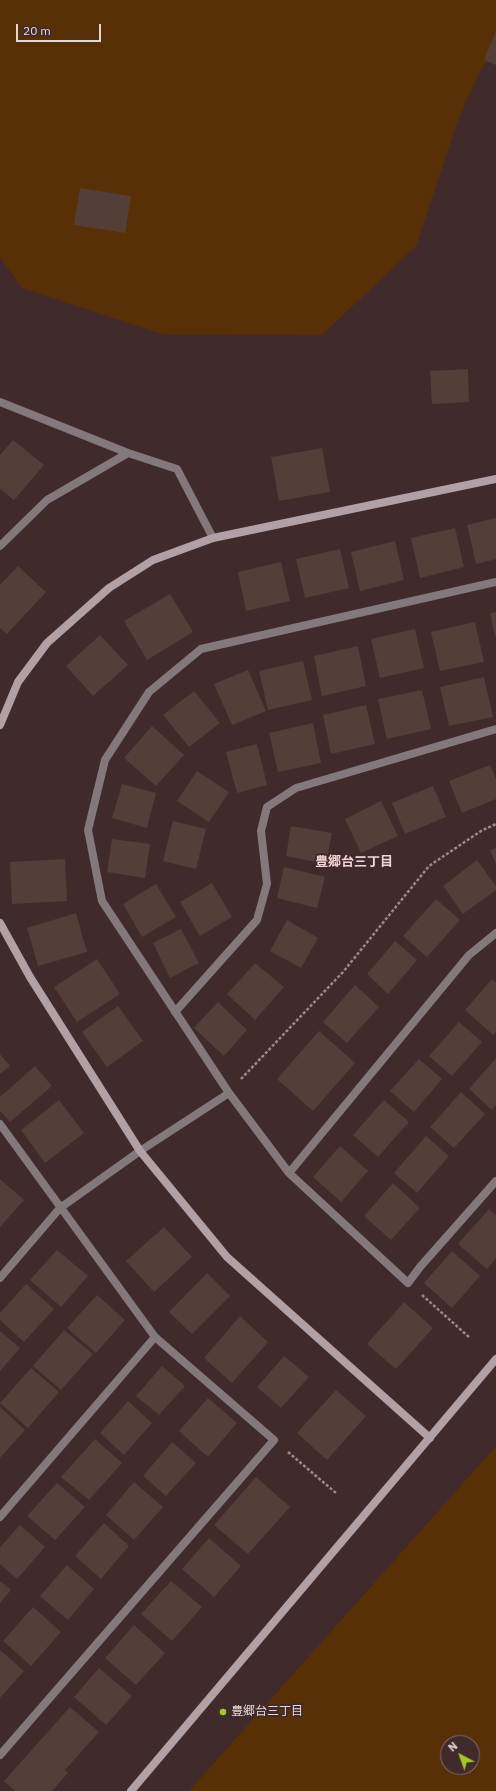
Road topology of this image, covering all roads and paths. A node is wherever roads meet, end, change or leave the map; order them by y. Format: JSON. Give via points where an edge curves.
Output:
{"nodes":[{"id":1,"x":0,"y":402,"type":"edge"},
{"id":2,"x":128,"y":453,"type":"junction"},
{"id":3,"x":496,"y":479,"type":"edge"},
{"id":4,"x":213,"y":538,"type":"junction"},
{"id":5,"x":0,"y":546,"type":"edge"},
{"id":6,"x":496,"y":582,"type":"edge"},
{"id":7,"x":0,"y":725,"type":"edge"},
{"id":8,"x":496,"y":729,"type":"edge"},
{"id":9,"x":496,"y":824,"type":"edge"},
{"id":10,"x":0,"y":923,"type":"edge"},
{"id":11,"x":496,"y":933,"type":"edge"},
{"id":12,"x":175,"y":1012,"type":"junction"},
{"id":13,"x":228,"y":1093,"type":"junction"},
{"id":14,"x":0,"y":1124,"type":"edge"},
{"id":15,"x":140,"y":1151,"type":"junction"},
{"id":16,"x":289,"y":1172,"type":"junction"},
{"id":17,"x":496,"y":1181,"type":"edge"},
{"id":18,"x":60,"y":1208,"type":"junction"},
{"id":19,"x":0,"y":1278,"type":"edge"},
{"id":20,"x":408,"y":1283,"type":"junction"},
{"id":21,"x":155,"y":1337,"type":"junction"},
{"id":22,"x":470,"y":1338,"type":"dead end"},
{"id":23,"x":496,"y":1359,"type":"edge"},
{"id":24,"x":430,"y":1438,"type":"junction"},
{"id":25,"x":274,"y":1440,"type":"junction"},
{"id":26,"x":336,"y":1494,"type":"dead end"},
{"id":27,"x":0,"y":1517,"type":"edge"},
{"id":28,"x":0,"y":1754,"type":"edge"},
{"id":29,"x":131,"y":1791,"type":"edge"}],
"edges":[{"from":1,"to":2,"type":"street"},
{"from":2,"to":4,"type":"street","via":[[177,469]]},
{"from":2,"to":5,"type":"street","via":[[47,500]]},
{"from":3,"to":4,"type":"street"},
{"from":4,"to":7,"type":"street","via":[[153,560],[109,588],[47,643],[18,682]]},
{"from":6,"to":12,"type":"street","via":[[201,649],[149,692],[105,760],[88,830],[102,902]]},
{"from":8,"to":12,"type":"street","via":[[296,788],[268,807],[261,831],[267,884],[257,920]]},
{"from":9,"to":13,"type":"path","via":[[481,830],[429,866],[343,972]]},
{"from":10,"to":15,"type":"street","via":[[30,978]]},
{"from":11,"to":16,"type":"street","via":[[469,955]]},
{"from":12,"to":13,"type":"street"},
{"from":13,"to":15,"type":"street"},
{"from":13,"to":16,"type":"street"},
{"from":14,"to":18,"type":"street"},
{"from":15,"to":18,"type":"street"},
{"from":15,"to":24,"type":"street","via":[[227,1257]]},
{"from":16,"to":20,"type":"street"},
{"from":17,"to":20,"type":"street"},
{"from":18,"to":19,"type":"street"},
{"from":18,"to":21,"type":"street"},
{"from":20,"to":22,"type":"path"},
{"from":21,"to":25,"type":"street"},
{"from":21,"to":27,"type":"street"},
{"from":23,"to":24,"type":"street"},
{"from":24,"to":29,"type":"street"},
{"from":25,"to":26,"type":"path"},
{"from":25,"to":28,"type":"street"}]}
